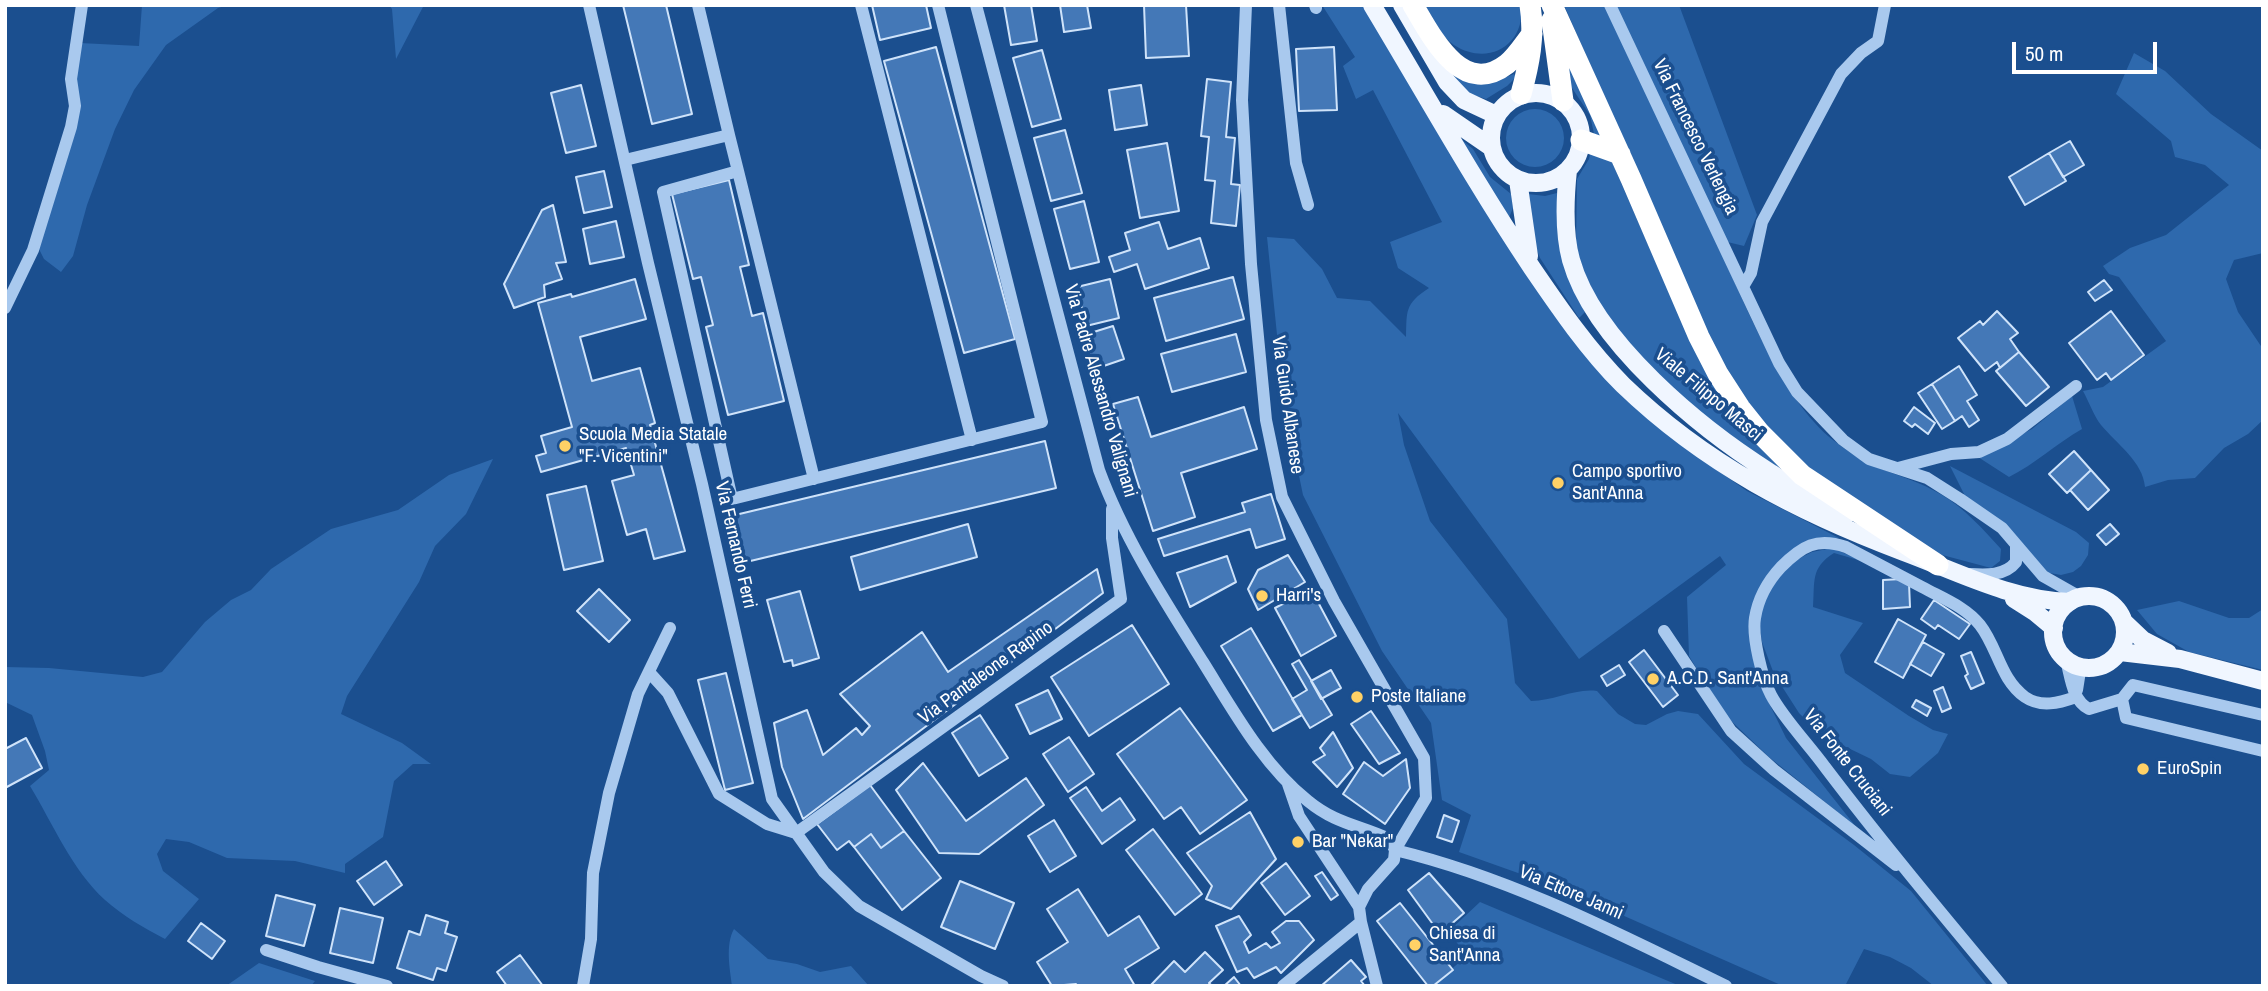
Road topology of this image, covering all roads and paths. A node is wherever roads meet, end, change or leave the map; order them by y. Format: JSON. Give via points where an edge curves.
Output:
{"nodes":[{"id":1,"x":82,"y":5,"type":"edge"},
{"id":2,"x":589,"y":5,"type":"edge"},
{"id":3,"x":698,"y":5,"type":"edge"},
{"id":4,"x":861,"y":5,"type":"edge"},
{"id":5,"x":939,"y":5,"type":"edge"},
{"id":6,"x":975,"y":5,"type":"edge"},
{"id":7,"x":1246,"y":5,"type":"edge"},
{"id":8,"x":1279,"y":5,"type":"edge"},
{"id":9,"x":1372,"y":5,"type":"edge"},
{"id":10,"x":1402,"y":5,"type":"edge"},
{"id":11,"x":1413,"y":5,"type":"edge"},
{"id":12,"x":1530,"y":5,"type":"edge"},
{"id":13,"x":1550,"y":5,"type":"edge"},
{"id":14,"x":1611,"y":5,"type":"edge"},
{"id":15,"x":1885,"y":5,"type":"edge"},
{"id":16,"x":1532,"y":34,"type":"junction"},
{"id":17,"x":1521,"y":94,"type":"junction"},
{"id":18,"x":1563,"y":102,"type":"junction"},
{"id":19,"x":1432,"y":105,"type":"junction"},
{"id":20,"x":1496,"y":115,"type":"junction"},
{"id":21,"x":729,"y":135,"type":"junction"},
{"id":22,"x":1581,"y":140,"type":"junction"},
{"id":23,"x":1491,"y":147,"type":"junction"},
{"id":24,"x":1620,"y":154,"type":"junction"},
{"id":25,"x":625,"y":160,"type":"junction"},
{"id":26,"x":1568,"y":170,"type":"junction"},
{"id":27,"x":738,"y":171,"type":"junction"},
{"id":28,"x":1518,"y":180,"type":"junction"},
{"id":29,"x":1308,"y":205,"type":"dead end"},
{"id":30,"x":1531,"y":265,"type":"junction"},
{"id":31,"x":1744,"y":285,"type":"junction"},
{"id":32,"x":5,"y":308,"type":"edge"},
{"id":33,"x":2076,"y":386,"type":"dead end"},
{"id":34,"x":972,"y":440,"type":"junction"},
{"id":35,"x":1898,"y":468,"type":"junction"},
{"id":36,"x":814,"y":479,"type":"junction"},
{"id":37,"x":1112,"y":505,"type":"junction"},
{"id":38,"x":2016,"y":546,"type":"junction"},
{"id":39,"x":1938,"y":565,"type":"junction"},
{"id":40,"x":1960,"y":573,"type":"junction"},
{"id":41,"x":1998,"y":589,"type":"junction"},
{"id":42,"x":2075,"y":599,"type":"junction"},
{"id":43,"x":2124,"y":622,"type":"junction"},
{"id":44,"x":670,"y":628,"type":"dead end"},
{"id":45,"x":2053,"y":628,"type":"junction"},
{"id":46,"x":1664,"y":631,"type":"dead end"},
{"id":47,"x":2120,"y":652,"type":"junction"},
{"id":48,"x":2180,"y":659,"type":"junction"},
{"id":49,"x":2066,"y":660,"type":"junction"},
{"id":50,"x":2084,"y":669,"type":"junction"},
{"id":51,"x":649,"y":672,"type":"junction"},
{"id":52,"x":2263,"y":681,"type":"edge"},
{"id":53,"x":2076,"y":697,"type":"junction"},
{"id":54,"x":2122,"y":699,"type":"junction"},
{"id":55,"x":2263,"y":715,"type":"edge"},
{"id":56,"x":2263,"y":751,"type":"edge"},
{"id":57,"x":1288,"y":784,"type":"junction"},
{"id":58,"x":796,"y":833,"type":"junction"},
{"id":59,"x":1395,"y":850,"type":"junction"},
{"id":60,"x":1913,"y":878,"type":"junction"},
{"id":61,"x":1359,"y":907,"type":"junction"},
{"id":62,"x":1361,"y":922,"type":"junction"},
{"id":63,"x":266,"y":950,"type":"dead end"},
{"id":64,"x":387,"y":986,"type":"edge"},
{"id":65,"x":583,"y":986,"type":"edge"},
{"id":66,"x":1003,"y":986,"type":"edge"},
{"id":67,"x":1283,"y":986,"type":"edge"},
{"id":68,"x":1377,"y":986,"type":"edge"},
{"id":69,"x":1726,"y":986,"type":"edge"},
{"id":70,"x":2002,"y":986,"type":"edge"}],
"edges":[{"from":1,"to":32,"type":"street","via":[[71,79],[75,106],[71,127],[43,224]]},
{"from":2,"to":25,"type":"street","name":"Via Fernando Ferri"},
{"from":3,"to":21,"type":"street"},
{"from":4,"to":34,"type":"street"},
{"from":5,"to":34,"type":"street","via":[[1042,422]]},
{"from":6,"to":37,"type":"street","name":"Via Padre Alessandro Valignani"},
{"from":7,"to":59,"type":"street","name":"Via Guido Albanese","via":[[1242,100],[1266,420],[1282,498],[1334,601],[1424,758],[1426,798]]},
{"from":8,"to":29,"type":"street","via":[[1296,163]]},
{"from":9,"to":19,"type":"main road","name":"Viale Filippo Masci"},
{"from":10,"to":20,"type":"main road","via":[[1447,82],[1464,100]]},
{"from":11,"to":16,"type":"highway","via":[[1441,51],[1468,71],[1482,73],[1503,67]]},
{"from":12,"to":16,"type":"highway"},
{"from":13,"to":18,"type":"highway"},
{"from":13,"to":24,"type":"highway"},
{"from":14,"to":31,"type":"street","name":"Via Francesco Verlengia"},
{"from":15,"to":31,"type":"street","name":"Via Francesco Verlengia","via":[[1878,41],[1841,74],[1762,222]]},
{"from":16,"to":17,"type":"highway"},
{"from":17,"to":18,"type":"main road","via":[[1543,93]]},
{"from":17,"to":20,"type":"main road"},
{"from":18,"to":22,"type":"main road","via":[[1577,118]]},
{"from":19,"to":23,"type":"main road","name":"Viale Filippo Masci"},
{"from":19,"to":30,"type":"main road","name":"Viale Filippo Masci"},
{"from":20,"to":23,"type":"main road"},
{"from":21,"to":25,"type":"street"},
{"from":21,"to":27,"type":"street"},
{"from":22,"to":24,"type":"highway"},
{"from":22,"to":26,"type":"main road"},
{"from":23,"to":28,"type":"main road","via":[[1500,167]]},
{"from":24,"to":39,"type":"highway","via":[[1699,337],[1740,408],[1802,475]]},
{"from":25,"to":58,"type":"street","name":"Via Fernando Ferri","via":[[772,799]]},
{"from":26,"to":28,"type":"main road","via":[[1539,184]]},
{"from":26,"to":39,"type":"main road","name":"Viale Filippo Masci","via":[[1570,258],[1580,288],[1611,336],[1700,421],[1771,473]]},
{"from":27,"to":36,"type":"street"},
{"from":27,"to":36,"type":"street","via":[[663,192],[732,499]]},
{"from":28,"to":30,"type":"main road","name":"Viale Filippo Masci"},
{"from":30,"to":39,"type":"main road","name":"Viale Filippo Masci","via":[[1592,351],[1685,438],[1766,491],[1843,528]]},
{"from":31,"to":35,"type":"street","name":"Via Francesco Verlengia","via":[[1797,392],[1843,440],[1869,459]]},
{"from":33,"to":35,"type":"street","via":[[2007,439],[1979,452]]},
{"from":34,"to":36,"type":"street"},
{"from":35,"to":38,"type":"street","name":"Via Francesco Verlengia","via":[[1927,478],[1960,499],[2002,528]]},
{"from":37,"to":57,"type":"street","name":"Via Padre Alessandro Valignani","via":[[1229,705]]},
{"from":37,"to":58,"type":"street","name":"Via Pantaleone Rapino","via":[[1121,599]]},
{"from":38,"to":40,"type":"street","via":[[2016,562],[2008,570]]},
{"from":38,"to":42,"type":"street","name":"Via Francesco Verlengia","via":[[2043,576]]},
{"from":39,"to":40,"type":"main road","name":"Viale Filippo Masci"},
{"from":40,"to":41,"type":"main road","name":"Viale Filippo Masci"},
{"from":41,"to":42,"type":"main road","name":"Viale Filippo Masci","via":[[2036,599]]},
{"from":41,"to":45,"type":"main road","name":"Viale Filippo Masci"},
{"from":42,"to":43,"type":"main road","via":[[2105,599]]},
{"from":42,"to":45,"type":"main road","via":[[2059,613]]},
{"from":43,"to":47,"type":"main road","via":[[2125,642]]},
{"from":43,"to":48,"type":"main road","via":[[2143,640]]},
{"from":44,"to":51,"type":"street"},
{"from":45,"to":49,"type":"main road","via":[[2054,643]]},
{"from":46,"to":60,"type":"street","via":[[1731,731]]},
{"from":47,"to":48,"type":"main road"},
{"from":47,"to":50,"type":"main road","via":[[2105,666]]},
{"from":48,"to":52,"type":"main road"},
{"from":49,"to":50,"type":"main road"},
{"from":49,"to":53,"type":"street"},
{"from":50,"to":53,"type":"street","via":[[2078,677]]},
{"from":51,"to":58,"type":"street","via":[[668,694],[719,794],[767,824]]},
{"from":51,"to":65,"type":"street","via":[[638,694],[609,793],[593,873],[591,939]]},
{"from":53,"to":54,"type":"street","via":[[2089,709]]},
{"from":53,"to":60,"type":"street","name":"Via Fonte Cruciani","via":[[2051,704],[2027,699],[2004,674],[1979,624],[1961,608],[1846,547],[1816,542],[1779,570],[1763,591],[1754,620],[1759,659],[1771,695]]},
{"from":54,"to":55,"type":"street","via":[[2133,685]]},
{"from":54,"to":56,"type":"street","via":[[2126,719]]},
{"from":57,"to":59,"type":"street","name":"Via Padre Alessandro Valignani","via":[[1330,817],[1390,839]]},
{"from":57,"to":61,"type":"street","via":[[1299,816]]},
{"from":58,"to":66,"type":"street","name":"Via Fernando Ferri","via":[[824,872],[859,906]]},
{"from":59,"to":61,"type":"street","name":"Via Guido Albanese","via":[[1394,860]]},
{"from":59,"to":69,"type":"street","name":"Via Ettore Janni","via":[[1492,879]]},
{"from":60,"to":70,"type":"street","name":"Via Fonte Cruciani"},
{"from":61,"to":62,"type":"street"},
{"from":62,"to":67,"type":"street"},
{"from":62,"to":68,"type":"street"},
{"from":63,"to":64,"type":"street"}]}
